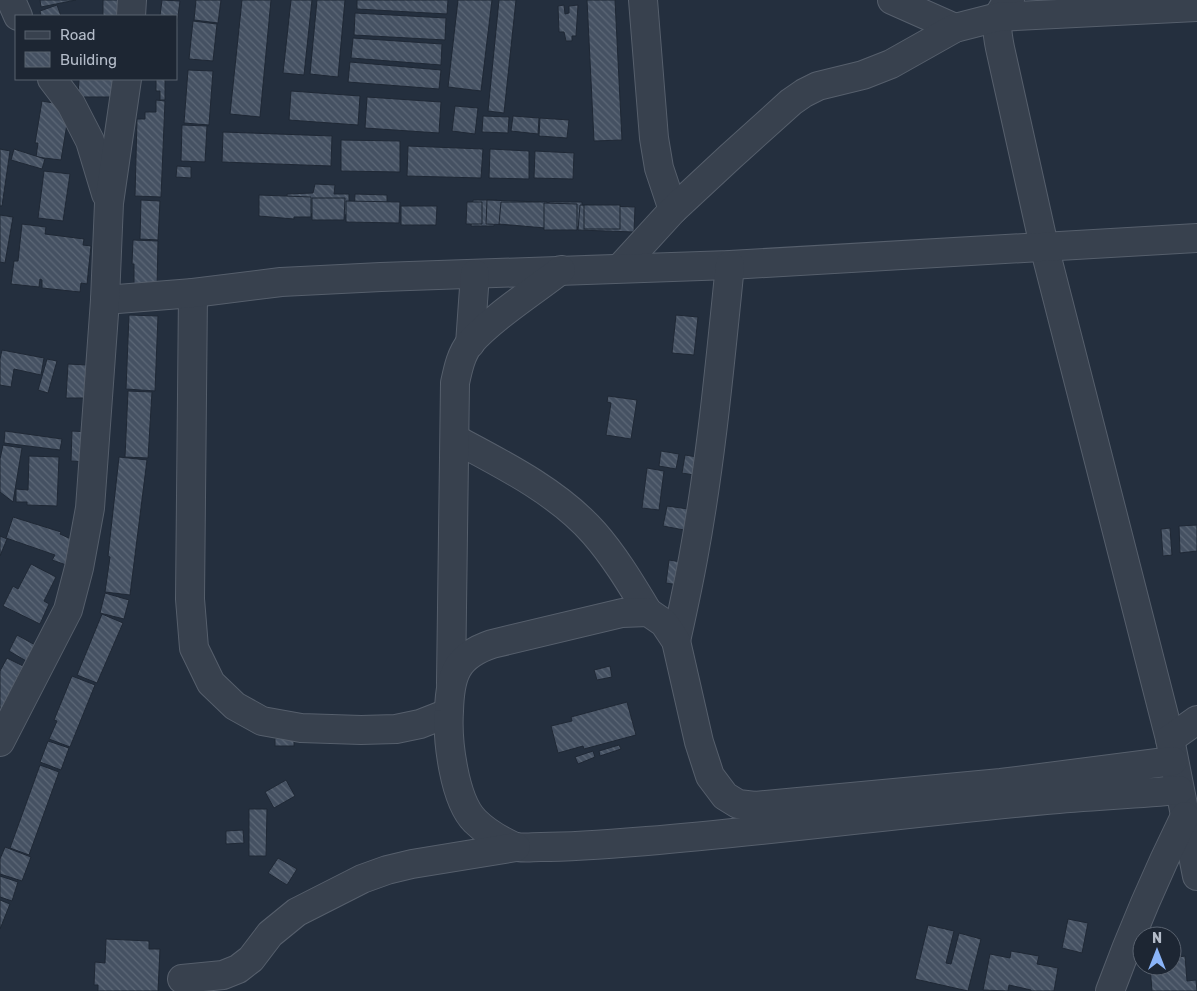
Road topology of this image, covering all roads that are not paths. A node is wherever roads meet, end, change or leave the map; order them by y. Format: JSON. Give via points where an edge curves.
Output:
{"nodes":[{"id":1,"x":10,"y":0,"type":"edge"},
{"id":2,"x":132,"y":0,"type":"edge"},
{"id":3,"x":643,"y":0,"type":"edge"},
{"id":4,"x":892,"y":0,"type":"edge"},
{"id":5,"x":1197,"y":7,"type":"edge"},
{"id":6,"x":1004,"y":8,"type":"edge"},
{"id":7,"x":18,"y":15,"type":"edge"},
{"id":8,"x":131,"y":15,"type":"edge"},
{"id":9,"x":955,"y":28,"type":"junction"},
{"id":10,"x":53,"y":80,"type":"edge"},
{"id":11,"x":127,"y":80,"type":"edge"},
{"id":12,"x":109,"y":203,"type":"junction"},
{"id":13,"x":673,"y":210,"type":"junction"},
{"id":14,"x":1197,"y":238,"type":"edge"},
{"id":15,"x":1044,"y":246,"type":"junction"},
{"id":16,"x":730,"y":265,"type":"junction"},
{"id":17,"x":620,"y":268,"type":"junction"},
{"id":18,"x":561,"y":270,"type":"junction"},
{"id":19,"x":475,"y":274,"type":"junction"},
{"id":20,"x":192,"y":293,"type":"junction"},
{"id":21,"x":105,"y":300,"type":"junction"},
{"id":22,"x":470,"y":344,"type":"junction"},
{"id":23,"x":455,"y":439,"type":"junction"},
{"id":24,"x":648,"y":612,"type":"junction"},
{"id":25,"x":676,"y":641,"type":"junction"},
{"id":26,"x":451,"y":683,"type":"junction"},
{"id":27,"x":448,"y":713,"type":"junction"},
{"id":28,"x":1197,"y":720,"type":"edge"},
{"id":29,"x":0,"y":742,"type":"edge"},
{"id":30,"x":1171,"y":750,"type":"junction"},
{"id":31,"x":1182,"y":803,"type":"junction"},
{"id":32,"x":516,"y":847,"type":"junction"},
{"id":33,"x":1197,"y":876,"type":"edge"},
{"id":34,"x":182,"y":979,"type":"dead end"},
{"id":35,"x":1110,"y":991,"type":"edge"}],
"edges":[{"from":1,"to":7,"type":"street"},
{"from":2,"to":8,"type":"street"},
{"from":3,"to":13,"type":"street","via":[[654,138],[659,168]]},
{"from":4,"to":9,"type":"street"},
{"from":5,"to":6,"type":"street"},
{"from":6,"to":9,"type":"street"},
{"from":6,"to":15,"type":"street","via":[[997,31]]},
{"from":9,"to":13,"type":"street","via":[[891,64],[804,93]]},
{"from":10,"to":12,"type":"street","via":[[71,104],[90,141]]},
{"from":11,"to":12,"type":"street"},
{"from":12,"to":21,"type":"street"},
{"from":13,"to":17,"type":"street"},
{"from":14,"to":15,"type":"street"},
{"from":15,"to":16,"type":"street"},
{"from":15,"to":30,"type":"street"},
{"from":16,"to":17,"type":"street"},
{"from":16,"to":25,"type":"street","via":[[706,482]]},
{"from":17,"to":18,"type":"street"},
{"from":18,"to":19,"type":"street"},
{"from":18,"to":22,"type":"street"},
{"from":19,"to":20,"type":"street","via":[[281,282]]},
{"from":19,"to":22,"type":"street"},
{"from":20,"to":21,"type":"street"},
{"from":20,"to":27,"type":"street","via":[[190,599],[194,648],[211,683],[235,706],[262,721],[301,728],[396,729]]},
{"from":21,"to":29,"type":"street","via":[[90,508],[79,568],[68,610]]},
{"from":22,"to":23,"type":"street","via":[[459,363]]},
{"from":23,"to":24,"type":"street","via":[[503,465],[566,507],[593,532],[621,567]]},
{"from":23,"to":26,"type":"street"},
{"from":24,"to":25,"type":"street","via":[[664,623]]},
{"from":24,"to":26,"type":"street","via":[[622,613],[492,644],[476,650],[462,662]]},
{"from":25,"to":30,"type":"street","via":[[710,776],[725,796],[738,804],[755,806],[1001,783]]},
{"from":26,"to":27,"type":"street"},
{"from":27,"to":32,"type":"street","via":[[452,762],[461,800],[474,820],[491,834]]},
{"from":28,"to":30,"type":"street"},
{"from":30,"to":31,"type":"street"},
{"from":31,"to":32,"type":"street","via":[[1046,800],[738,833],[571,847]]},
{"from":31,"to":33,"type":"street"},
{"from":31,"to":35,"type":"street"},
{"from":32,"to":34,"type":"street","via":[[396,868],[362,879],[297,912],[270,934],[251,959],[238,969],[223,975]]}]}
